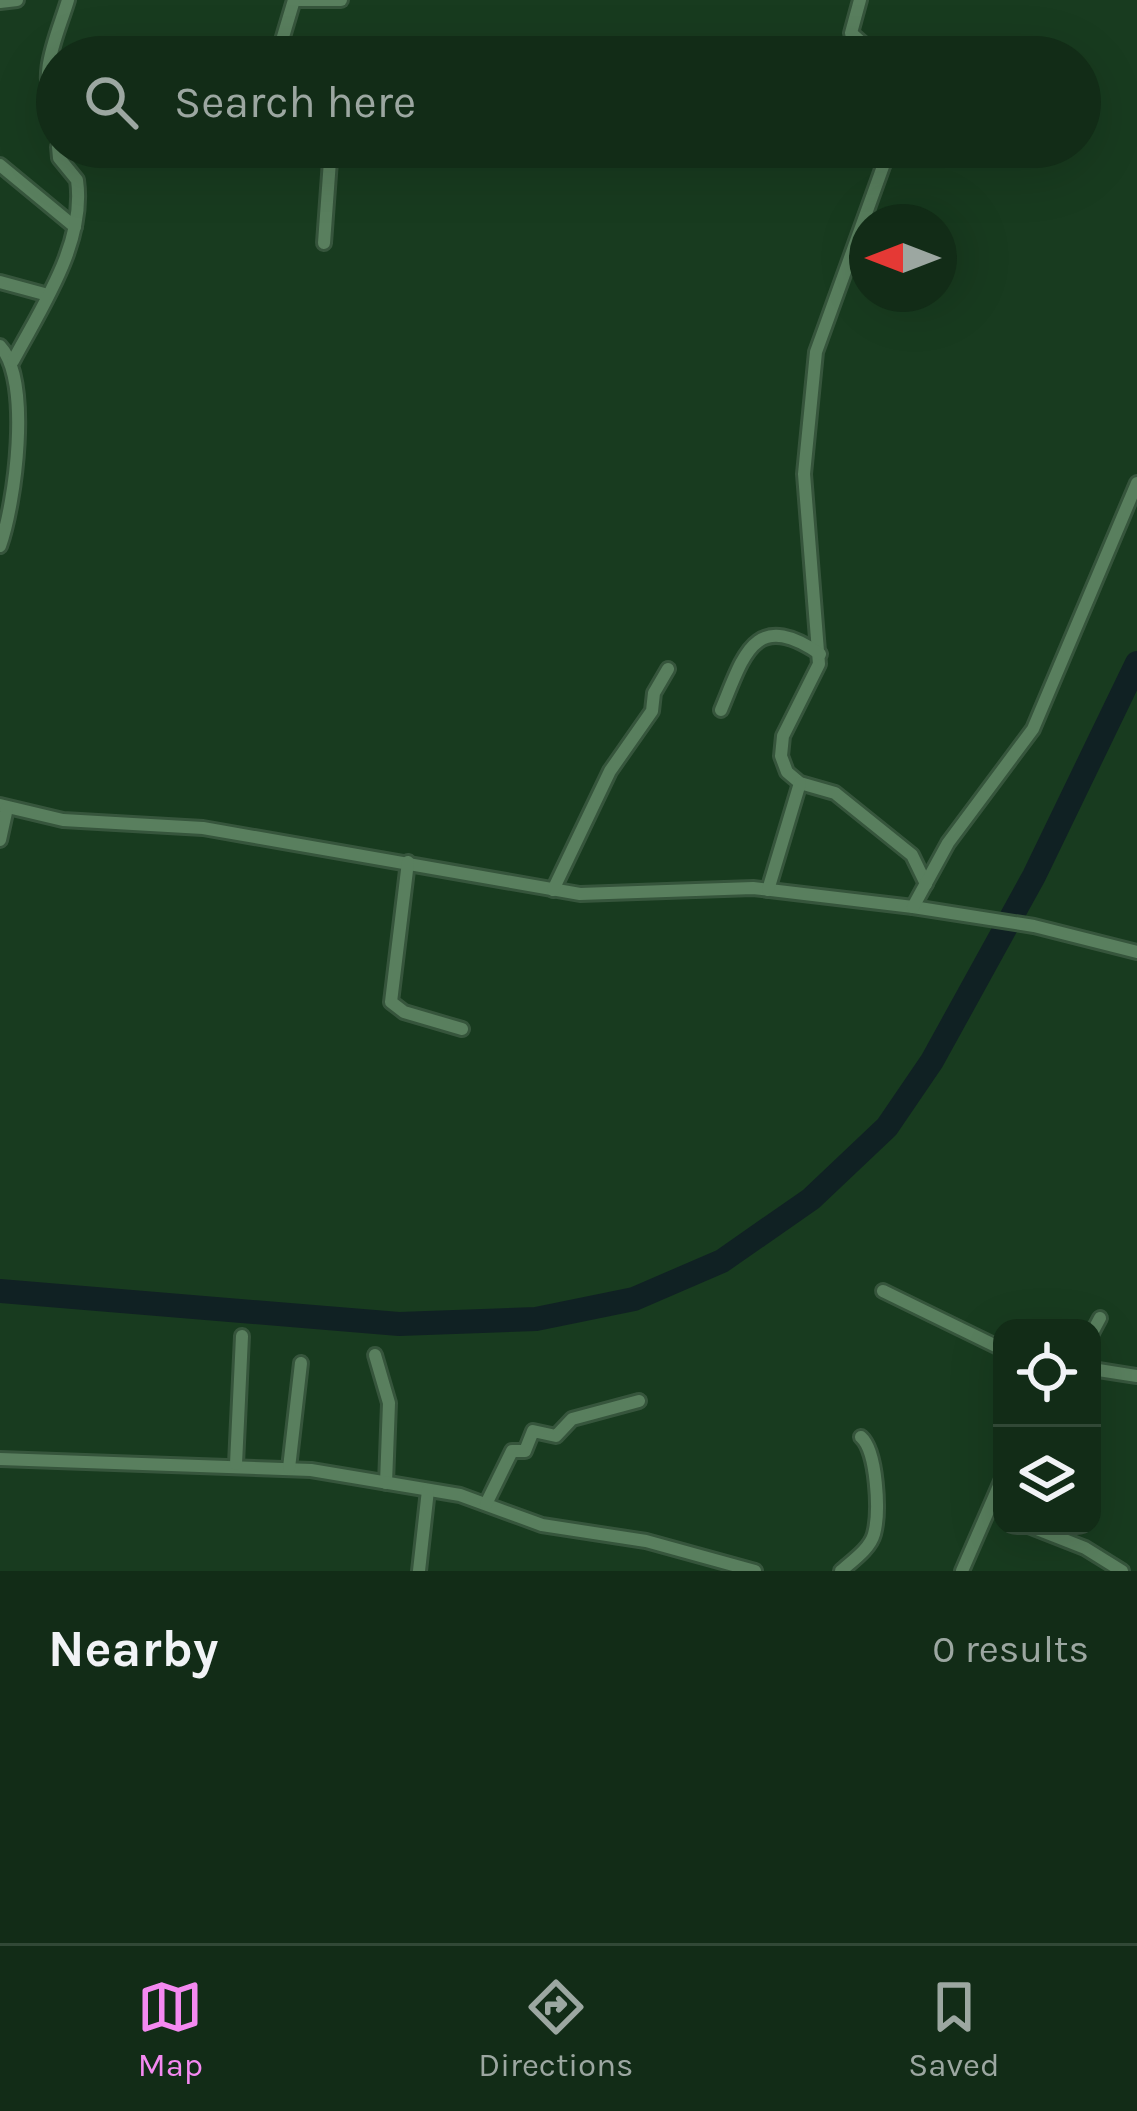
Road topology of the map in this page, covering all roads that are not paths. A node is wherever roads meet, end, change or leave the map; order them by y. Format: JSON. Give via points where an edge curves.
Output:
{"nodes":[{"id":1,"x":16,"y":0,"type":"edge"},
{"id":2,"x":68,"y":0,"type":"edge"},
{"id":3,"x":296,"y":0,"type":"edge"},
{"id":4,"x":341,"y":0,"type":"edge"},
{"id":5,"x":860,"y":0,"type":"edge"},
{"id":6,"x":0,"y":2,"type":"edge"},
{"id":7,"x":58,"y":36,"type":"edge"},
{"id":8,"x":284,"y":36,"type":"edge"},
{"id":9,"x":854,"y":36,"type":"edge"},
{"id":10,"x":0,"y":165,"type":"edge"},
{"id":11,"x":67,"y":168,"type":"edge"},
{"id":12,"x":329,"y":168,"type":"edge"},
{"id":13,"x":882,"y":168,"type":"edge"},
{"id":14,"x":75,"y":227,"type":"junction"},
{"id":15,"x":324,"y":243,"type":"dead end"},
{"id":16,"x":0,"y":282,"type":"edge"},
{"id":17,"x":48,"y":295,"type":"junction"},
{"id":18,"x":0,"y":346,"type":"edge"},
{"id":19,"x":13,"y":362,"type":"junction"},
{"id":20,"x":1137,"y":483,"type":"edge"},
{"id":21,"x":0,"y":546,"type":"edge"},
{"id":22,"x":820,"y":654,"type":"junction"},
{"id":23,"x":668,"y":669,"type":"dead end"},
{"id":24,"x":721,"y":710,"type":"dead end"},
{"id":25,"x":800,"y":783,"type":"junction"},
{"id":26,"x":3,"y":806,"type":"edge"},
{"id":27,"x":0,"y":839,"type":"edge"},
{"id":28,"x":408,"y":862,"type":"junction"},
{"id":29,"x":926,"y":884,"type":"junction"},
{"id":30,"x":553,"y":890,"type":"junction"},
{"id":31,"x":768,"y":890,"type":"junction"},
{"id":32,"x":913,"y":907,"type":"junction"},
{"id":33,"x":1137,"y":952,"type":"edge"},
{"id":34,"x":462,"y":1028,"type":"dead end"},
{"id":35,"x":883,"y":1291,"type":"dead end"},
{"id":36,"x":242,"y":1336,"type":"dead end"},
{"id":37,"x":993,"y":1344,"type":"edge"},
{"id":38,"x":375,"y":1355,"type":"dead end"},
{"id":39,"x":301,"y":1363,"type":"dead end"},
{"id":40,"x":1101,"y":1370,"type":"edge"},
{"id":41,"x":1137,"y":1376,"type":"edge"},
{"id":42,"x":639,"y":1401,"type":"dead end"},
{"id":43,"x":861,"y":1437,"type":"dead end"},
{"id":44,"x":0,"y":1459,"type":"edge"},
{"id":45,"x":236,"y":1464,"type":"junction"},
{"id":46,"x":290,"y":1468,"type":"junction"},
{"id":47,"x":386,"y":1483,"type":"junction"},
{"id":48,"x":428,"y":1490,"type":"junction"},
{"id":49,"x":993,"y":1499,"type":"edge"},
{"id":50,"x":485,"y":1504,"type":"junction"},
{"id":51,"x":987,"y":1513,"type":"junction"},
{"id":52,"x":993,"y":1515,"type":"edge"},
{"id":53,"x":1052,"y":1535,"type":"edge"},
{"id":54,"x":700,"y":1564,"type":"edge"},
{"id":55,"x":419,"y":1571,"type":"edge"},
{"id":56,"x":755,"y":1571,"type":"edge"},
{"id":57,"x":841,"y":1571,"type":"edge"},
{"id":58,"x":962,"y":1571,"type":"edge"},
{"id":59,"x":1122,"y":1571,"type":"edge"}],
"edges":[{"from":1,"to":6,"type":"street"},
{"from":2,"to":7,"type":"street"},
{"from":3,"to":4,"type":"street"},
{"from":3,"to":8,"type":"street"},
{"from":5,"to":9,"type":"street"},
{"from":10,"to":14,"type":"street"},
{"from":11,"to":14,"type":"street","via":[[77,180]]},
{"from":12,"to":15,"type":"street"},
{"from":13,"to":22,"type":"street","via":[[813,371],[805,492]]},
{"from":14,"to":17,"type":"street"},
{"from":16,"to":17,"type":"street"},
{"from":17,"to":19,"type":"street"},
{"from":18,"to":19,"type":"street"},
{"from":19,"to":21,"type":"street","via":[[14,467]]},
{"from":20,"to":29,"type":"street","via":[[1044,708]]},
{"from":22,"to":24,"type":"street","via":[[781,633],[756,641]]},
{"from":22,"to":25,"type":"street","via":[[782,743],[784,767]]},
{"from":23,"to":30,"type":"street"},
{"from":25,"to":29,"type":"street","via":[[854,806],[912,856]]},
{"from":25,"to":31,"type":"street"},
{"from":26,"to":27,"type":"street"},
{"from":26,"to":28,"type":"street"},
{"from":28,"to":30,"type":"street"},
{"from":28,"to":34,"type":"street","via":[[391,1002]]},
{"from":29,"to":32,"type":"street"},
{"from":30,"to":31,"type":"street"},
{"from":31,"to":32,"type":"street"},
{"from":32,"to":33,"type":"street"},
{"from":35,"to":37,"type":"street"},
{"from":36,"to":45,"type":"street"},
{"from":38,"to":47,"type":"street","via":[[389,1403]]},
{"from":39,"to":46,"type":"street"},
{"from":40,"to":41,"type":"street"},
{"from":42,"to":50,"type":"street","via":[[572,1419],[556,1436],[533,1432],[525,1451],[512,1450]]},
{"from":43,"to":57,"type":"street","via":[[871,1449],[875,1529]]},
{"from":44,"to":45,"type":"street"},
{"from":45,"to":46,"type":"street"},
{"from":46,"to":47,"type":"street"},
{"from":47,"to":48,"type":"street"},
{"from":48,"to":50,"type":"street"},
{"from":48,"to":55,"type":"street"},
{"from":49,"to":51,"type":"street"},
{"from":50,"to":54,"type":"street","via":[[558,1528],[632,1538]]},
{"from":51,"to":52,"type":"street"},
{"from":51,"to":58,"type":"street"},
{"from":53,"to":59,"type":"street"},
{"from":54,"to":56,"type":"street"}]}
